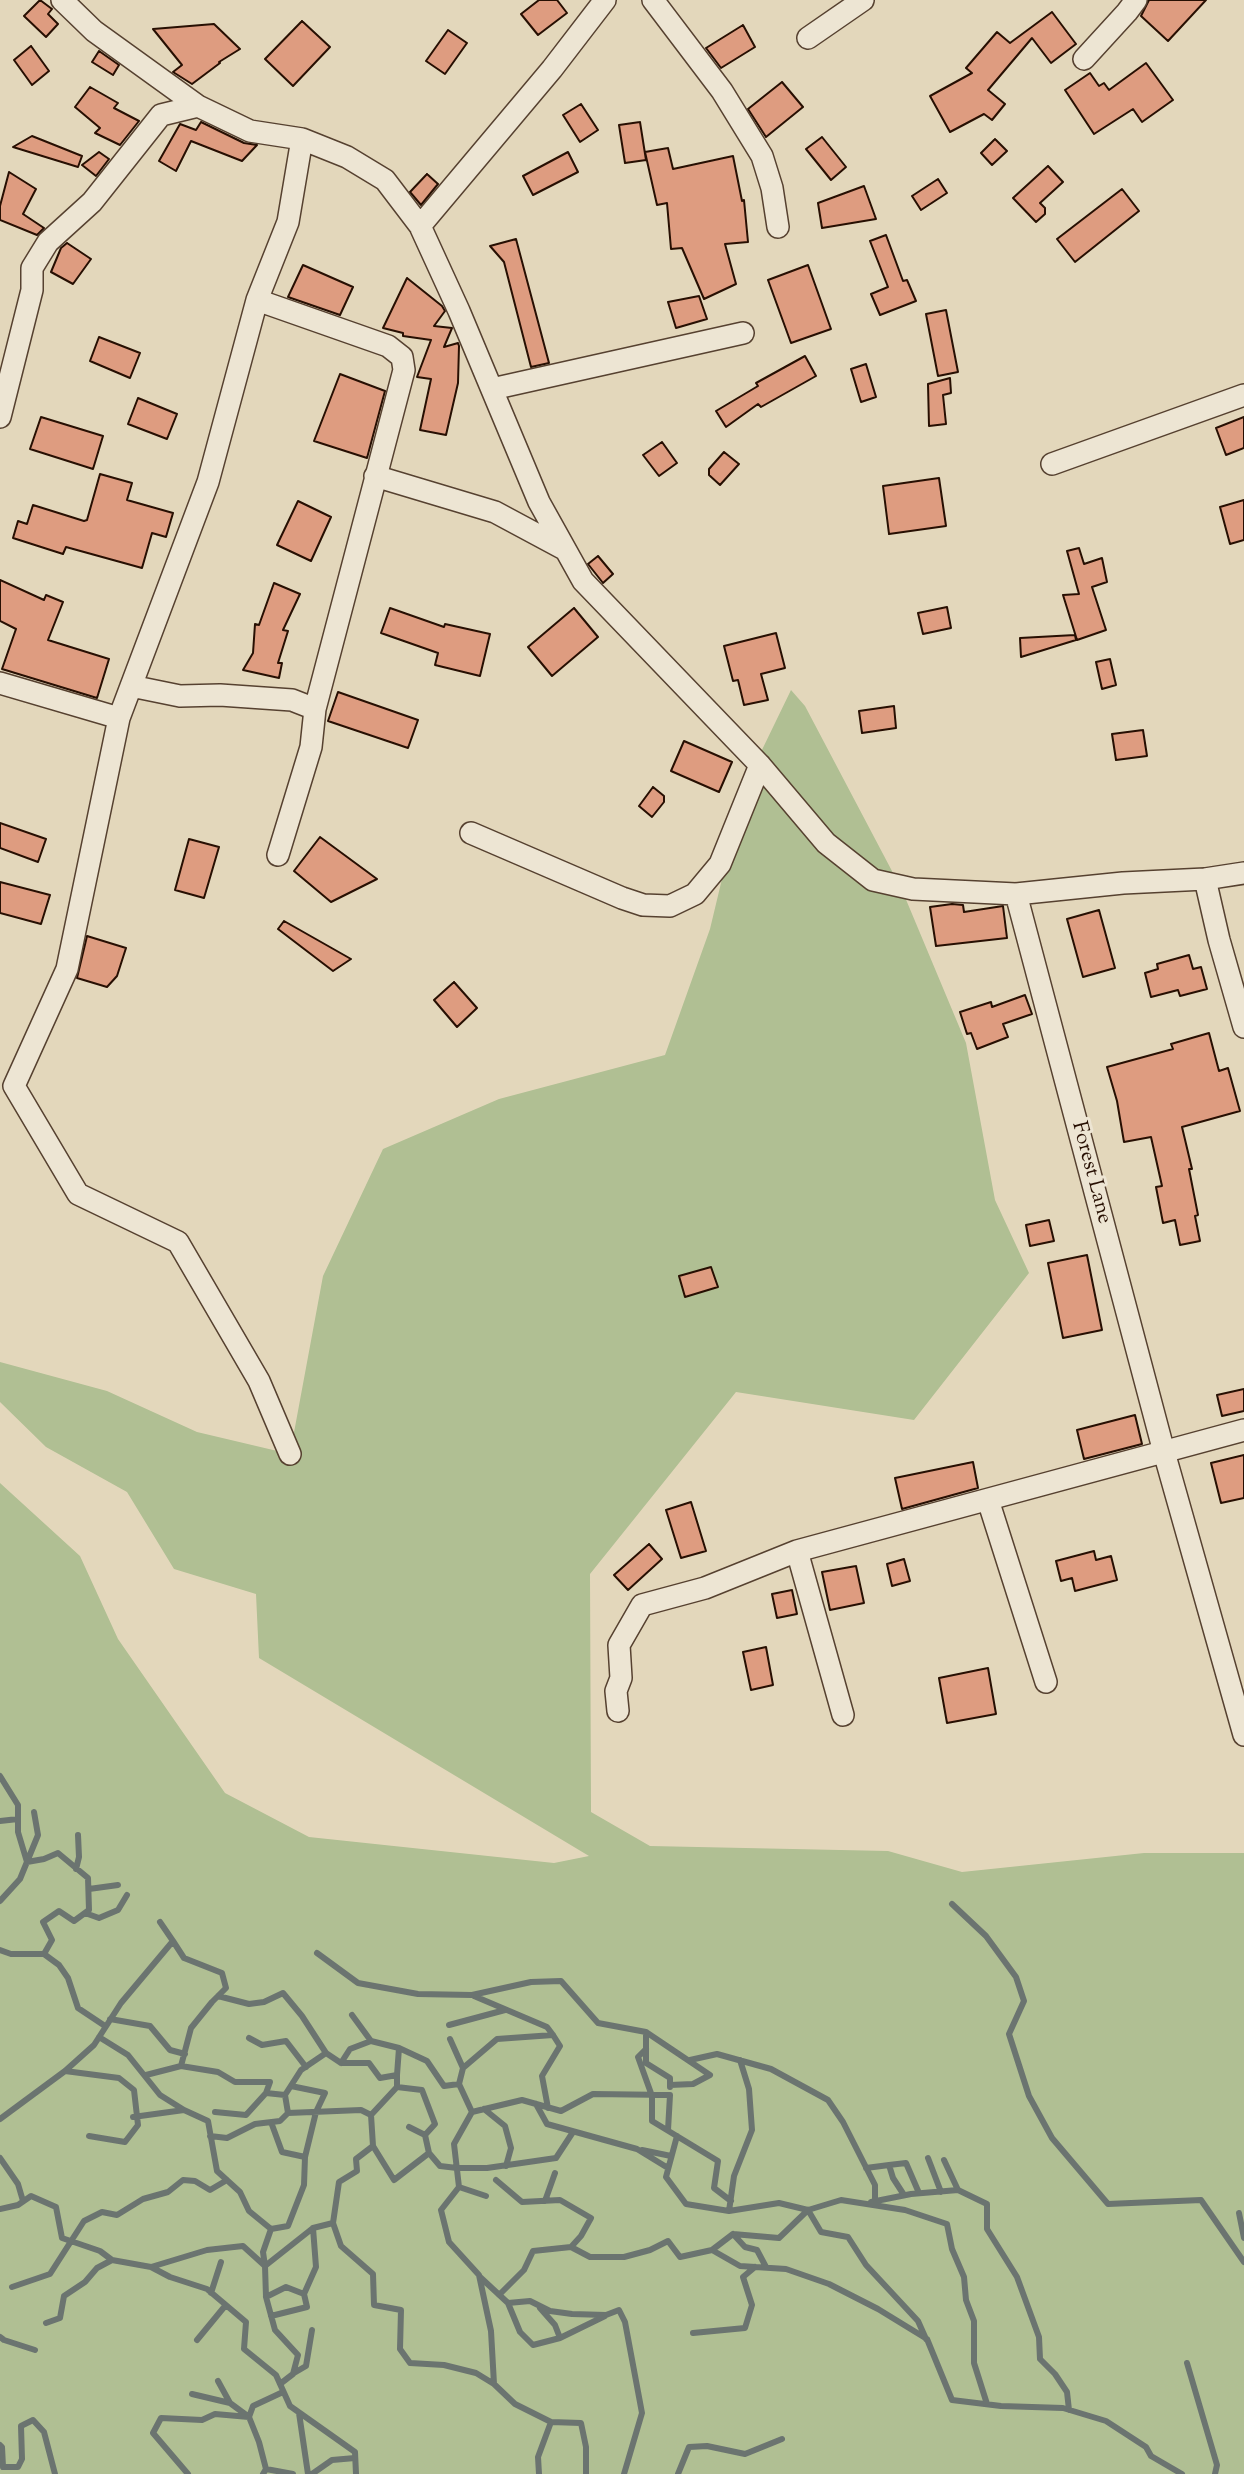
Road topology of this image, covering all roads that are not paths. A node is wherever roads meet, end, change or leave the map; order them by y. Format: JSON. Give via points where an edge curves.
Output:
{"nodes":[{"id":1,"x":62,"y":0,"type":"edge"},
{"id":2,"x":605,"y":0,"type":"edge"},
{"id":3,"x":653,"y":0,"type":"edge"},
{"id":4,"x":863,"y":0,"type":"edge"},
{"id":5,"x":1136,"y":0,"type":"edge"},
{"id":6,"x":808,"y":38,"type":"dead end"},
{"id":7,"x":1084,"y":59,"type":"dead end"},
{"id":8,"x":198,"y":106,"type":"junction"},
{"id":9,"x":302,"y":139,"type":"junction"},
{"id":10,"x":420,"y":226,"type":"junction"},
{"id":11,"x":778,"y":227,"type":"dead end"},
{"id":12,"x":257,"y":300,"type":"junction"},
{"id":13,"x":743,"y":333,"type":"dead end"},
{"id":14,"x":492,"y":389,"type":"junction"},
{"id":15,"x":1244,"y":395,"type":"edge"},
{"id":16,"x":0,"y":417,"type":"edge"},
{"id":17,"x":1052,"y":464,"type":"dead end"},
{"id":18,"x":375,"y":476,"type":"junction"},
{"id":19,"x":565,"y":549,"type":"junction"},
{"id":20,"x":0,"y":684,"type":"edge"},
{"id":21,"x":131,"y":686,"type":"junction"},
{"id":22,"x":315,"y":709,"type":"junction"},
{"id":23,"x":119,"y":718,"type":"junction"},
{"id":24,"x":761,"y":765,"type":"junction"},
{"id":25,"x":471,"y":833,"type":"dead end"},
{"id":26,"x":278,"y":855,"type":"dead end"},
{"id":27,"x":1244,"y":873,"type":"edge"},
{"id":28,"x":1205,"y":879,"type":"junction"},
{"id":29,"x":1016,"y":894,"type":"junction"},
{"id":30,"x":1244,"y":1027,"type":"edge"},
{"id":31,"x":1244,"y":1430,"type":"edge"},
{"id":32,"x":1164,"y":1452,"type":"junction"},
{"id":33,"x":290,"y":1454,"type":"dead end"},
{"id":34,"x":988,"y":1500,"type":"junction"},
{"id":35,"x":797,"y":1551,"type":"junction"},
{"id":36,"x":1046,"y":1682,"type":"dead end"},
{"id":37,"x":618,"y":1711,"type":"dead end"},
{"id":38,"x":843,"y":1715,"type":"dead end"},
{"id":39,"x":1244,"y":1735,"type":"edge"}],
"edges":[{"from":1,"to":8,"type":"street","via":[[94,32]]},
{"from":2,"to":10,"type":"street"},
{"from":3,"to":11,"type":"street","via":[[722,90],[762,156]]},
{"from":4,"to":6,"type":"street"},
{"from":5,"to":7,"type":"street"},
{"from":8,"to":9,"type":"street","via":[[250,131]]},
{"from":8,"to":16,"type":"street","via":[[161,115],[92,202],[48,242],[32,268],[32,289]]},
{"from":9,"to":10,"type":"street","via":[[347,157],[385,180]]},
{"from":9,"to":12,"type":"street","via":[[288,222]]},
{"from":10,"to":14,"type":"street"},
{"from":12,"to":18,"type":"street","via":[[388,346],[402,357],[404,370]]},
{"from":12,"to":21,"type":"street","via":[[208,482]]},
{"from":13,"to":14,"type":"street"},
{"from":14,"to":19,"type":"street","via":[[539,502]]},
{"from":15,"to":17,"type":"street"},
{"from":18,"to":19,"type":"street","via":[[495,512]]},
{"from":18,"to":22,"type":"street"},
{"from":19,"to":24,"type":"street","via":[[583,581]]},
{"from":20,"to":23,"type":"street"},
{"from":21,"to":22,"type":"street","via":[[180,696],[292,700]]},
{"from":21,"to":23,"type":"street"},
{"from":22,"to":26,"type":"street","via":[[311,747]]},
{"from":23,"to":33,"type":"street","via":[[67,969],[13,1086],[78,1194],[178,1242],[259,1381]]},
{"from":24,"to":25,"type":"street","via":[[720,864],[695,894],[670,905],[643,905],[622,898]]},
{"from":24,"to":29,"type":"street","via":[[827,843],[873,880],[913,889]]},
{"from":27,"to":28,"type":"street"},
{"from":28,"to":29,"type":"street"},
{"from":28,"to":30,"type":"street"},
{"from":29,"to":32,"type":"street","name":"Forest Lane"},
{"from":31,"to":32,"type":"street"},
{"from":32,"to":34,"type":"street"},
{"from":32,"to":39,"type":"street","name":"Forest Lane"},
{"from":34,"to":35,"type":"street"},
{"from":34,"to":36,"type":"street"},
{"from":35,"to":37,"type":"street","via":[[705,1588],[642,1605],[619,1645]]},
{"from":35,"to":38,"type":"street"}]}
